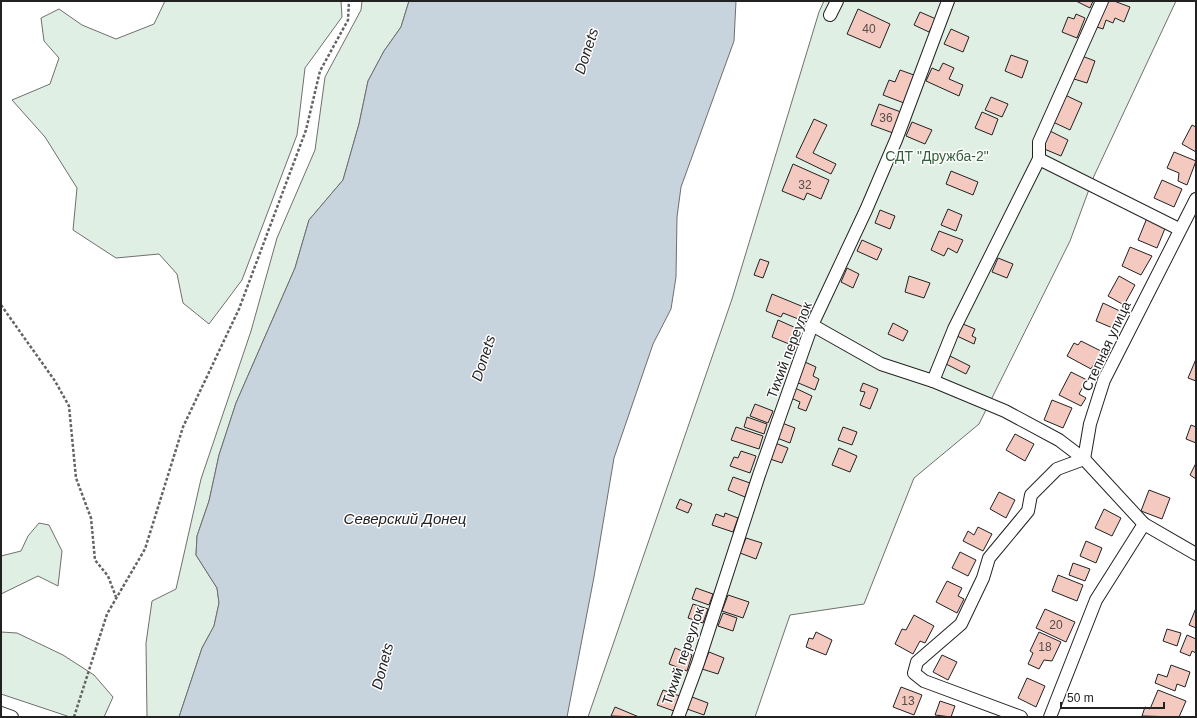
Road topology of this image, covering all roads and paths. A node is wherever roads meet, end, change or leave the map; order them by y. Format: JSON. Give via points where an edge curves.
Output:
{"nodes":[{"id":1,"x":349,"y":1,"type":"edge"},
{"id":2,"x":837,"y":1,"type":"edge"},
{"id":3,"x":948,"y":1,"type":"edge"},
{"id":4,"x":1102,"y":1,"type":"edge"},
{"id":5,"x":830,"y":15,"type":"dead end"},
{"id":6,"x":1038,"y":159,"type":"junction"},
{"id":7,"x":1196,"y":199,"type":"edge"},
{"id":8,"x":1179,"y":229,"type":"junction"},
{"id":9,"x":1,"y":305,"type":"edge"},
{"id":10,"x":812,"y":325,"type":"junction"},
{"id":11,"x":933,"y":381,"type":"junction"},
{"id":12,"x":1084,"y":459,"type":"junction"},
{"id":13,"x":1144,"y":524,"type":"junction"},
{"id":14,"x":1196,"y":554,"type":"edge"},
{"id":15,"x":117,"y":598,"type":"junction"},
{"id":16,"x":1,"y":713,"type":"edge"},
{"id":17,"x":12,"y":717,"type":"edge"},
{"id":18,"x":74,"y":717,"type":"edge"},
{"id":19,"x":678,"y":717,"type":"edge"},
{"id":20,"x":1021,"y":717,"type":"edge"},
{"id":21,"x":1050,"y":717,"type":"edge"}],
"edges":[{"from":1,"to":15,"type":"path","via":[[348,20],[320,71],[306,130],[240,309],[183,427],[146,549]]},
{"from":2,"to":5,"type":"street"},
{"from":3,"to":10,"type":"street","name":"Тихий переулок","via":[[893,147]]},
{"from":4,"to":6,"type":"street","via":[[1039,142]]},
{"from":6,"to":8,"type":"street"},
{"from":6,"to":11,"type":"street","via":[[954,329]]},
{"from":7,"to":8,"type":"street","name":"Степная улица"},
{"from":8,"to":12,"type":"street","name":"Степная улица","via":[[1104,380],[1090,424]]},
{"from":9,"to":15,"type":"path","via":[[56,381],[69,406],[76,478],[91,518],[95,560],[108,576]]},
{"from":10,"to":11,"type":"street","via":[[881,364]]},
{"from":10,"to":19,"type":"street","name":"Тихий переулок"},
{"from":11,"to":12,"type":"street","via":[[1005,411],[1058,440]]},
{"from":12,"to":13,"type":"street"},
{"from":12,"to":20,"type":"street","via":[[1058,469],[1031,494],[1028,511],[989,558],[983,578],[961,624],[917,662],[914,674]]},
{"from":13,"to":14,"type":"street"},
{"from":13,"to":21,"type":"street","via":[[1096,600]]},
{"from":15,"to":18,"type":"path","via":[[107,614]]},
{"from":16,"to":17,"type":"street"}]}
